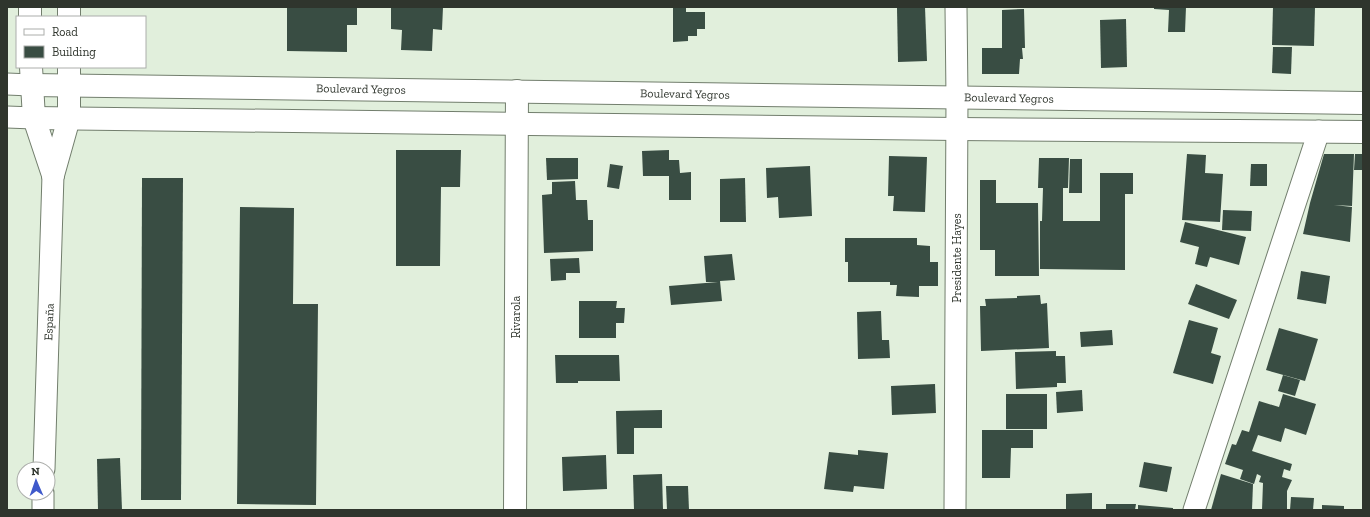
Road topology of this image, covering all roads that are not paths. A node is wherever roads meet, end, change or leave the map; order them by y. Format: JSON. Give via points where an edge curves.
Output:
{"nodes":[{"id":1,"x":956,"y":7,"type":"edge"},
{"id":2,"x":31,"y":76,"type":"edge"},
{"id":3,"x":69,"y":76,"type":"edge"},
{"id":4,"x":7,"y":84,"type":"edge"},
{"id":5,"x":517,"y":91,"type":"junction"},
{"id":6,"x":957,"y":98,"type":"junction"},
{"id":7,"x":1363,"y":103,"type":"edge"},
{"id":8,"x":7,"y":117,"type":"edge"},
{"id":9,"x":34,"y":118,"type":"junction"},
{"id":10,"x":69,"y":118,"type":"junction"},
{"id":11,"x":517,"y":124,"type":"junction"},
{"id":12,"x":957,"y":129,"type":"junction"},
{"id":13,"x":1319,"y":131,"type":"junction"},
{"id":14,"x":1363,"y":132,"type":"edge"},
{"id":15,"x":53,"y":175,"type":"junction"},
{"id":16,"x":44,"y":461,"type":"edge"},
{"id":17,"x":515,"y":510,"type":"edge"},
{"id":18,"x":955,"y":510,"type":"edge"},
{"id":19,"x":1194,"y":510,"type":"edge"}],
"edges":[{"from":1,"to":6,"type":"street","name":"Presidente Hayes"},
{"from":2,"to":3,"type":"street","name":"Boulevard Yegros"},
{"from":2,"to":4,"type":"street","name":"Boulevard Yegros"},
{"from":2,"to":9,"type":"street"},
{"from":3,"to":5,"type":"street","name":"Boulevard Yegros"},
{"from":3,"to":10,"type":"street"},
{"from":5,"to":6,"type":"street","name":"Boulevard Yegros"},
{"from":5,"to":11,"type":"street","name":"Rivarola"},
{"from":6,"to":7,"type":"street","name":"Boulevard Yegros"},
{"from":6,"to":12,"type":"street","name":"Presidente Hayes"},
{"from":8,"to":9,"type":"street"},
{"from":9,"to":10,"type":"street"},
{"from":9,"to":15,"type":"street"},
{"from":10,"to":11,"type":"street"},
{"from":10,"to":15,"type":"street"},
{"from":11,"to":12,"type":"street"},
{"from":11,"to":17,"type":"street","name":"Rivarola"},
{"from":12,"to":13,"type":"street"},
{"from":12,"to":18,"type":"street","name":"Presidente Hayes"},
{"from":13,"to":14,"type":"street"},
{"from":13,"to":19,"type":"street"},
{"from":15,"to":16,"type":"street","name":"España"}]}
